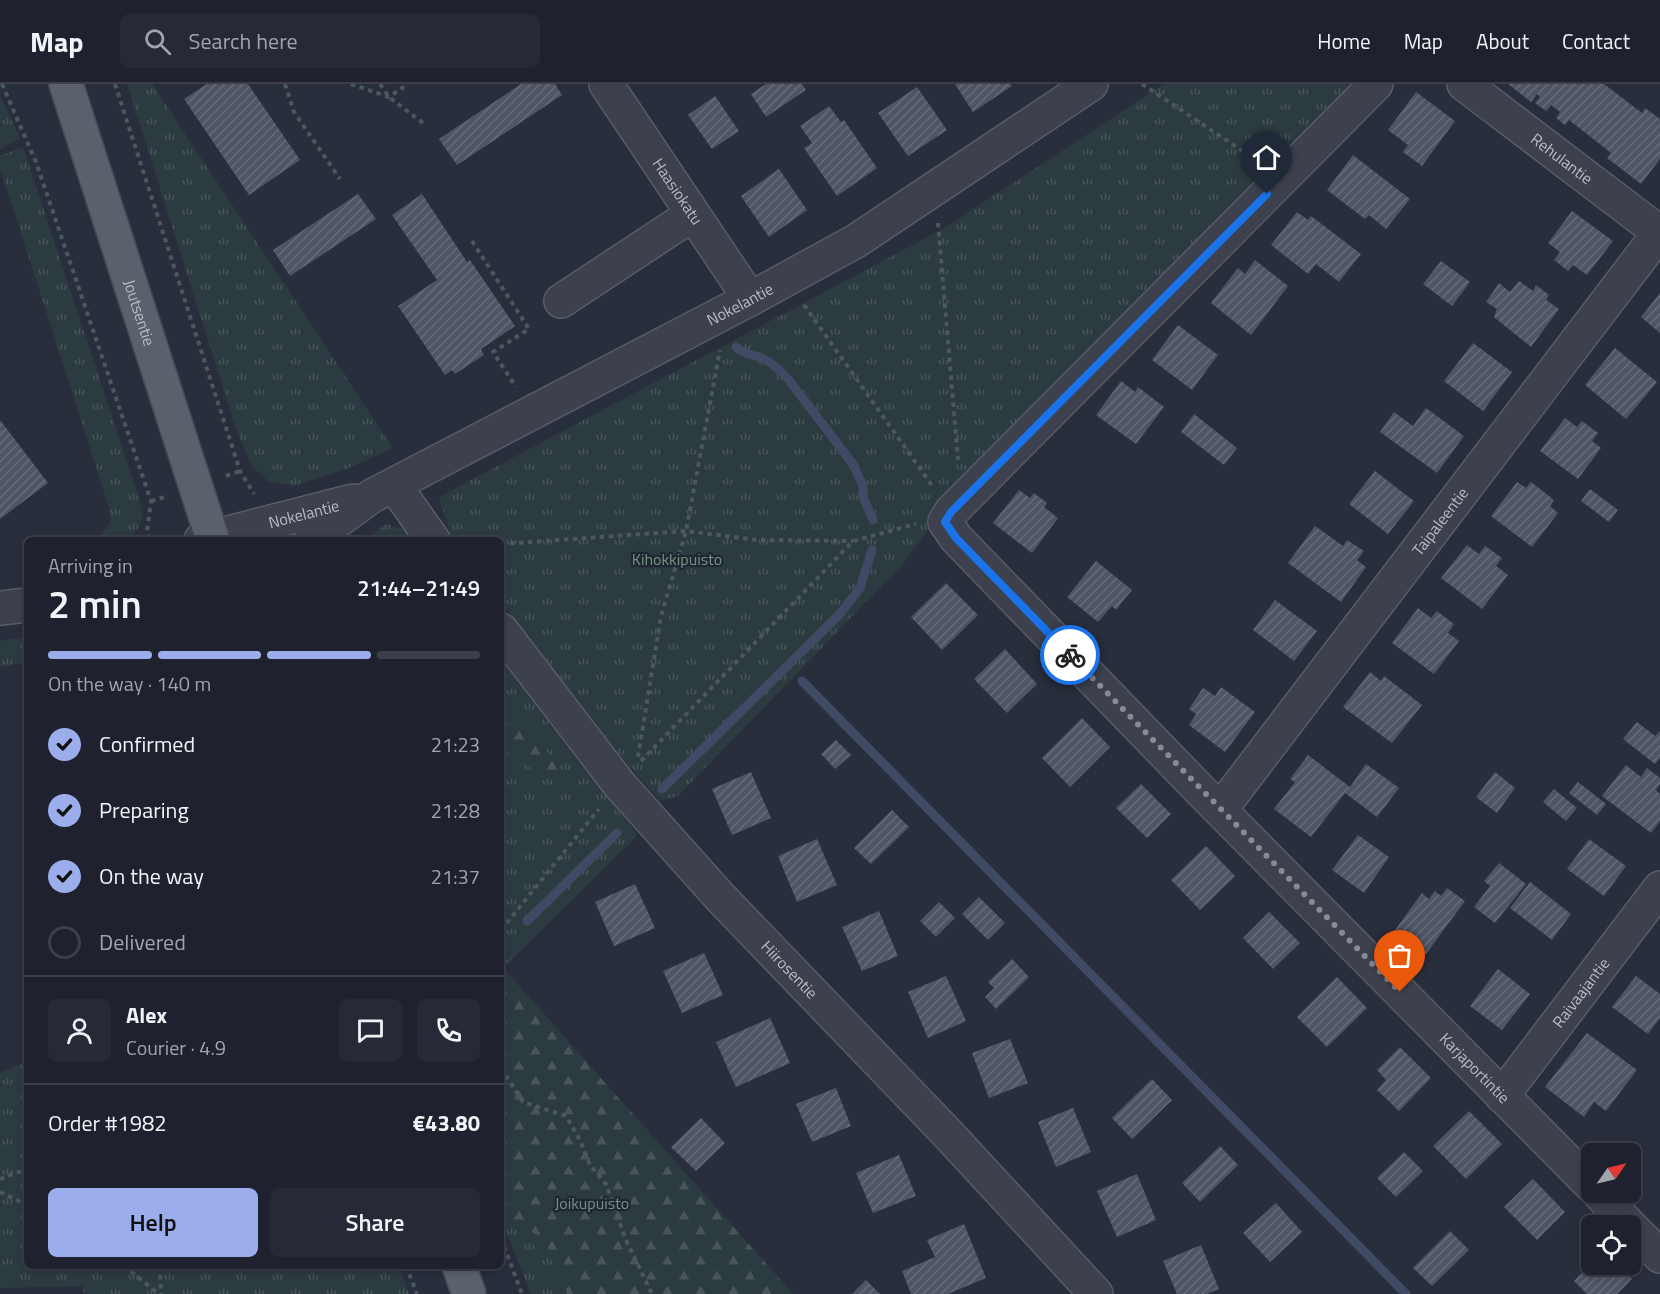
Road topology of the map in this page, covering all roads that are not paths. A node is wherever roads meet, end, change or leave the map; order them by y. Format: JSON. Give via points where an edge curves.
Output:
{"nodes":[{"id":1,"x":66,"y":84,"type":"edge"},
{"id":2,"x":606,"y":84,"type":"edge"},
{"id":3,"x":1091,"y":84,"type":"edge"},
{"id":4,"x":1377,"y":84,"type":"edge"},
{"id":5,"x":1464,"y":84,"type":"edge"},
{"id":6,"x":693,"y":214,"type":"junction"},
{"id":7,"x":1660,"y":233,"type":"edge"},
{"id":8,"x":750,"y":299,"type":"junction"},
{"id":9,"x":561,"y":301,"type":"dead end"},
{"id":10,"x":383,"y":490,"type":"junction"},
{"id":11,"x":208,"y":537,"type":"edge"},
{"id":12,"x":217,"y":537,"type":"edge"},
{"id":13,"x":315,"y":537,"type":"edge"},
{"id":14,"x":430,"y":537,"type":"edge"},
{"id":15,"x":504,"y":633,"type":"edge"},
{"id":16,"x":1220,"y":810,"type":"junction"},
{"id":17,"x":1660,"y":888,"type":"edge"},
{"id":18,"x":1502,"y":1095,"type":"junction"},
{"id":19,"x":1581,"y":1175,"type":"edge"},
{"id":20,"x":1608,"y":1203,"type":"edge"},
{"id":21,"x":1620,"y":1215,"type":"edge"},
{"id":22,"x":1641,"y":1237,"type":"edge"},
{"id":23,"x":1660,"y":1256,"type":"edge"},
{"id":24,"x":460,"y":1269,"type":"edge"},
{"id":25,"x":469,"y":1294,"type":"edge"},
{"id":26,"x":1096,"y":1294,"type":"edge"}],
"edges":[{"from":1,"to":11,"type":"main road","name":"Joutsentie"},
{"from":2,"to":6,"type":"street","name":"Haasiokatu"},
{"from":3,"to":8,"type":"street","name":"Nokelantie","via":[[856,241]]},
{"from":4,"to":16,"type":"street","name":"Karjaportintie","via":[[945,522],[956,538]]},
{"from":5,"to":7,"type":"street","name":"Rehulantie"},
{"from":6,"to":8,"type":"street","name":"Haasiokatu"},
{"from":6,"to":9,"type":"street"},
{"from":7,"to":16,"type":"street","name":"Taipaleentie"},
{"from":8,"to":10,"type":"street","name":"Nokelantie"},
{"from":10,"to":12,"type":"street","name":"Nokelantie"},
{"from":10,"to":13,"type":"street","name":"Nokelantie"},
{"from":10,"to":14,"type":"street"},
{"from":15,"to":26,"type":"street","name":"Hiirosentie","via":[[627,775],[720,897]]},
{"from":16,"to":18,"type":"street","name":"Karjaportintie"},
{"from":17,"to":18,"type":"street","name":"Raivaajantie"},
{"from":18,"to":19,"type":"street","name":"Karjaportintie"},
{"from":20,"to":21,"type":"street"},
{"from":22,"to":23,"type":"street"},
{"from":24,"to":25,"type":"main road"}]}
